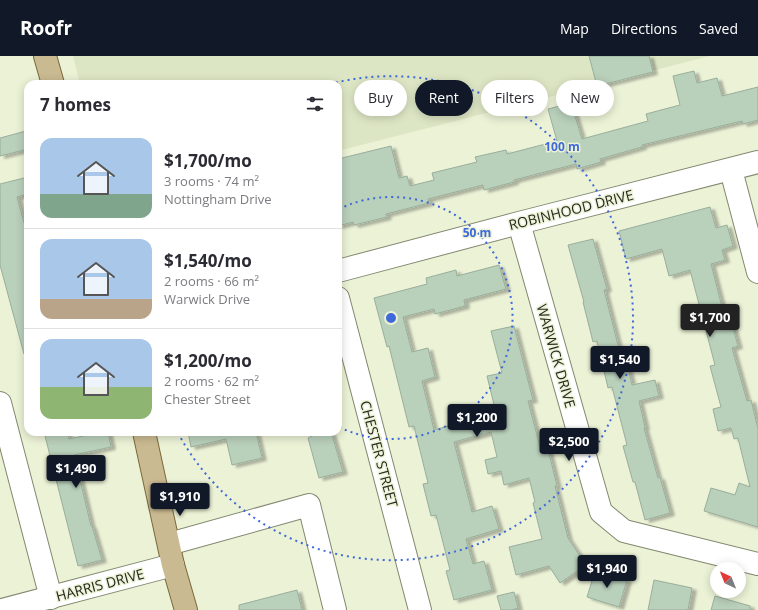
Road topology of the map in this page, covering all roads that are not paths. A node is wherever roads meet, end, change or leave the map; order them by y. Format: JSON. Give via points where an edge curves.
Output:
{"nodes":[{"id":1,"x":45,"y":56,"type":"edge"},
{"id":2,"x":52,"y":80,"type":"edge"},
{"id":3,"x":758,"y":162,"type":"edge"},
{"id":4,"x":731,"y":170,"type":"junction"},
{"id":5,"x":519,"y":223,"type":"junction"},
{"id":6,"x":342,"y":270,"type":"edge"},
{"id":7,"x":758,"y":272,"type":"edge"},
{"id":8,"x":342,"y":313,"type":"edge"},
{"id":9,"x":0,"y":404,"type":"edge"},
{"id":10,"x":145,"y":436,"type":"edge"},
{"id":11,"x":171,"y":555,"type":"junction"},
{"id":12,"x":758,"y":564,"type":"edge"},
{"id":13,"x":52,"y":598,"type":"junction"},
{"id":14,"x":2,"y":610,"type":"edge"},
{"id":15,"x":186,"y":610,"type":"edge"},
{"id":16,"x":335,"y":610,"type":"edge"},
{"id":17,"x":420,"y":610,"type":"edge"}],
"edges":[{"from":1,"to":2,"type":"main road"},
{"from":3,"to":4,"type":"street","name":"ROBINHOOD DRIVE"},
{"from":4,"to":5,"type":"street","name":"ROBINHOOD DRIVE"},
{"from":4,"to":7,"type":"street"},
{"from":5,"to":6,"type":"street","name":"ROBINHOOD DRIVE"},
{"from":5,"to":12,"type":"street","name":"WARWICK DRIVE","via":[[601,512],[624,531]]},
{"from":8,"to":17,"type":"street","name":"CHESTER STREET"},
{"from":9,"to":13,"type":"street"},
{"from":10,"to":11,"type":"main road"},
{"from":11,"to":13,"type":"street","name":"HARRIS DRIVE"},
{"from":11,"to":15,"type":"main road"},
{"from":11,"to":16,"type":"street","name":"HARRIS DRIVE","via":[[310,505]]},
{"from":13,"to":14,"type":"street","name":"HARRIS DRIVE"}]}
